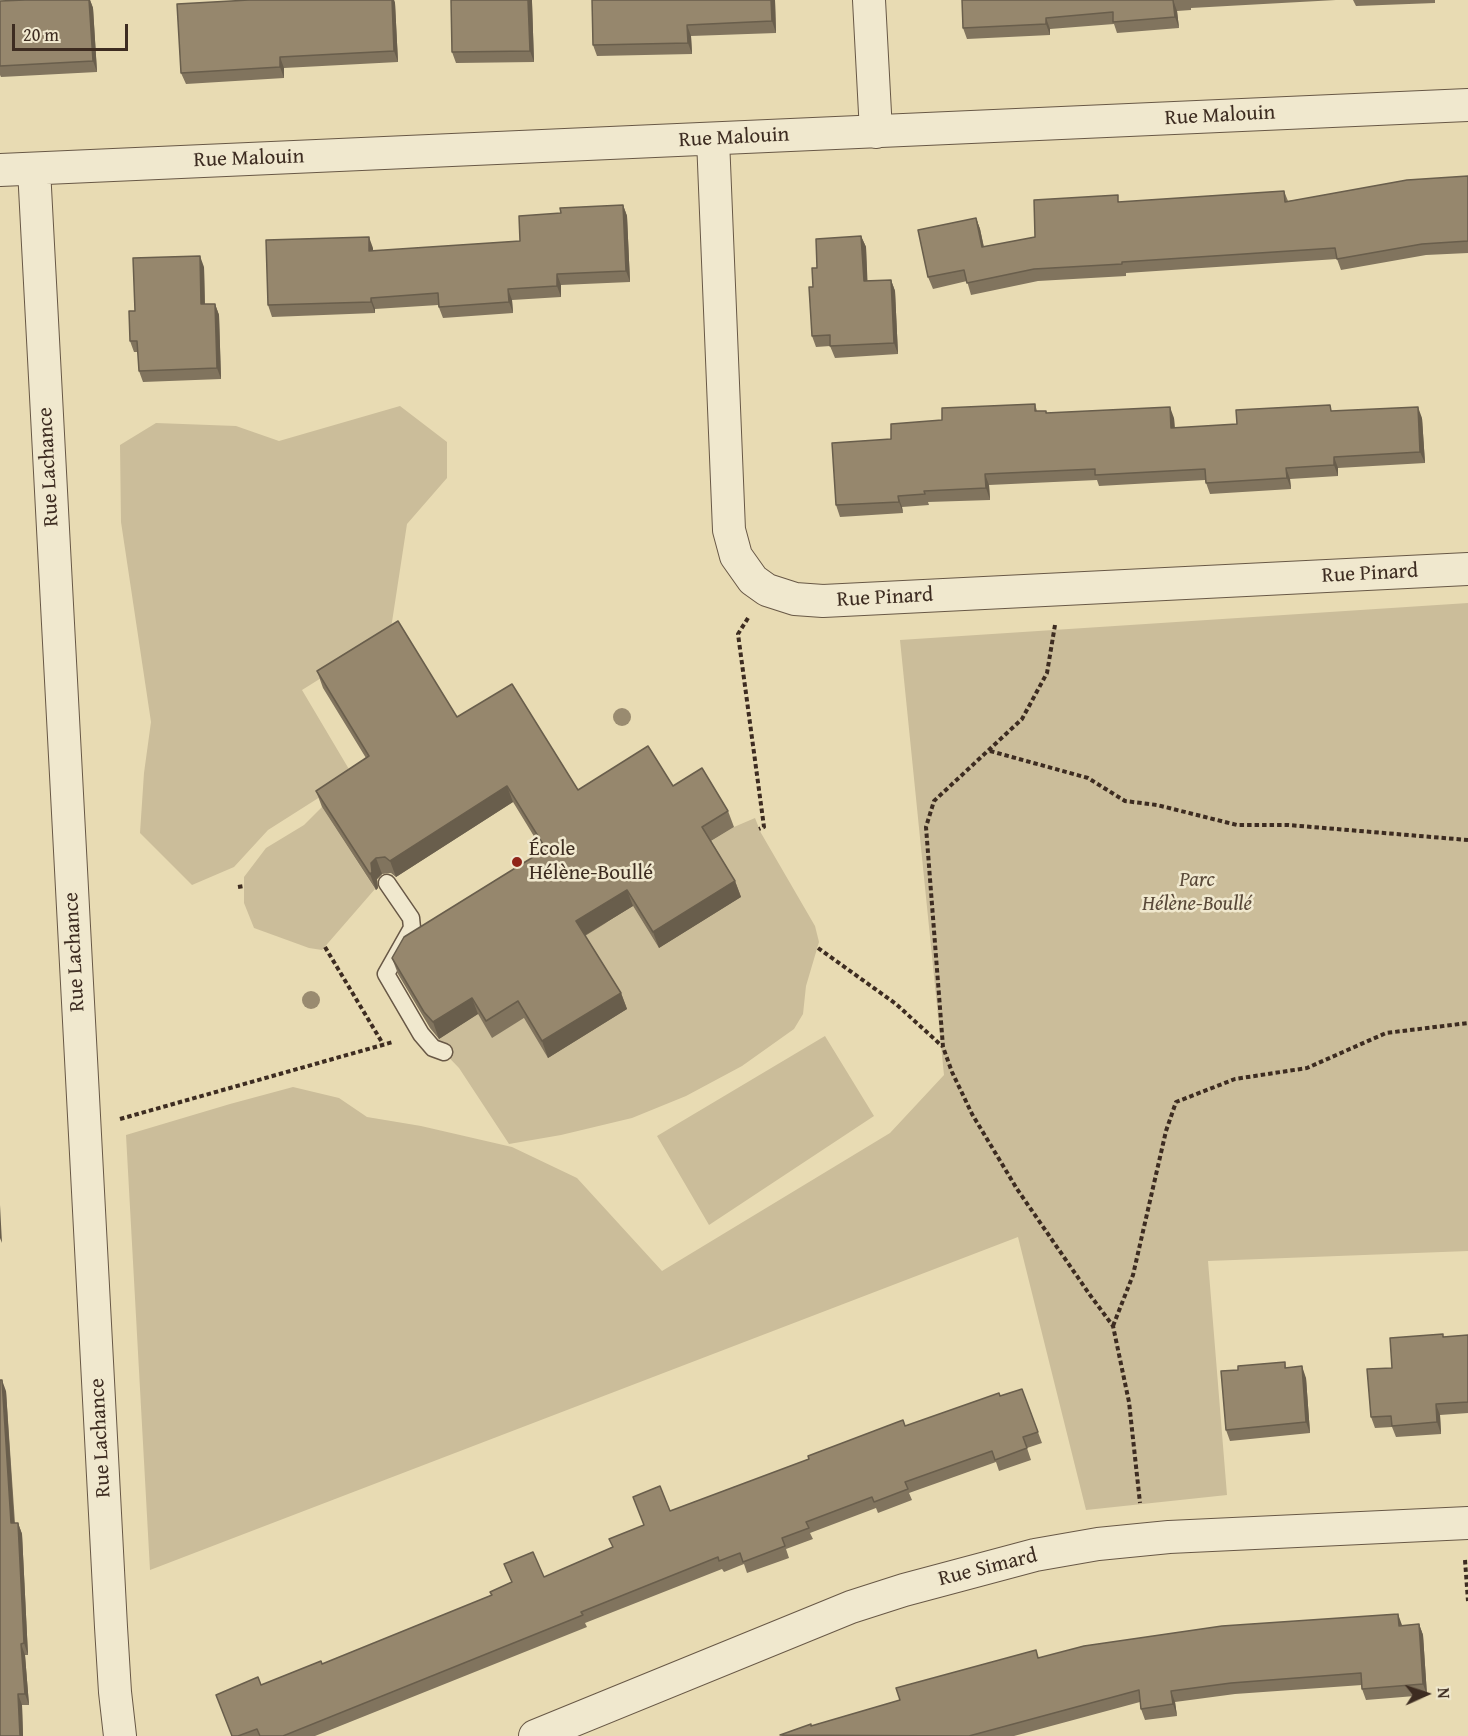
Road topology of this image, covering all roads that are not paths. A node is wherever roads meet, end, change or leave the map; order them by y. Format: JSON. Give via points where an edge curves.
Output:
{"nodes":[{"id":1,"x":869,"y":0,"type":"edge"},
{"id":2,"x":1468,"y":105,"type":"edge"},
{"id":3,"x":876,"y":132,"type":"junction"},
{"id":4,"x":713,"y":139,"type":"junction"},
{"id":5,"x":34,"y":168,"type":"junction"},
{"id":6,"x":0,"y":170,"type":"edge"},
{"id":7,"x":1468,"y":569,"type":"edge"},
{"id":8,"x":387,"y":883,"type":"edge"},
{"id":9,"x":444,"y":1052,"type":"dead end"},
{"id":10,"x":1468,"y":1523,"type":"edge"},
{"id":11,"x":120,"y":1736,"type":"edge"},
{"id":12,"x":535,"y":1736,"type":"edge"}],
"edges":[{"from":1,"to":3,"type":"street"},
{"from":2,"to":3,"type":"street","name":"Rue Malouin"},
{"from":3,"to":4,"type":"street","name":"Rue Malouin"},
{"from":4,"to":5,"type":"street","name":"Rue Malouin"},
{"from":4,"to":7,"type":"street","name":"Rue Pinard","via":[[729,530],[736,556],[753,580],[767,590],[795,599],[823,601]]},
{"from":5,"to":6,"type":"street","name":"Rue Malouin"},
{"from":5,"to":11,"type":"street","name":"Rue Lachance","via":[[111,1627]]},
{"from":8,"to":9,"type":"lane","via":[[411,918],[412,928],[386,974],[421,1034],[433,1048]]},
{"from":10,"to":12,"type":"street","name":"Rue Simard","via":[[1169,1537],[1035,1555],[851,1607]]}]}
